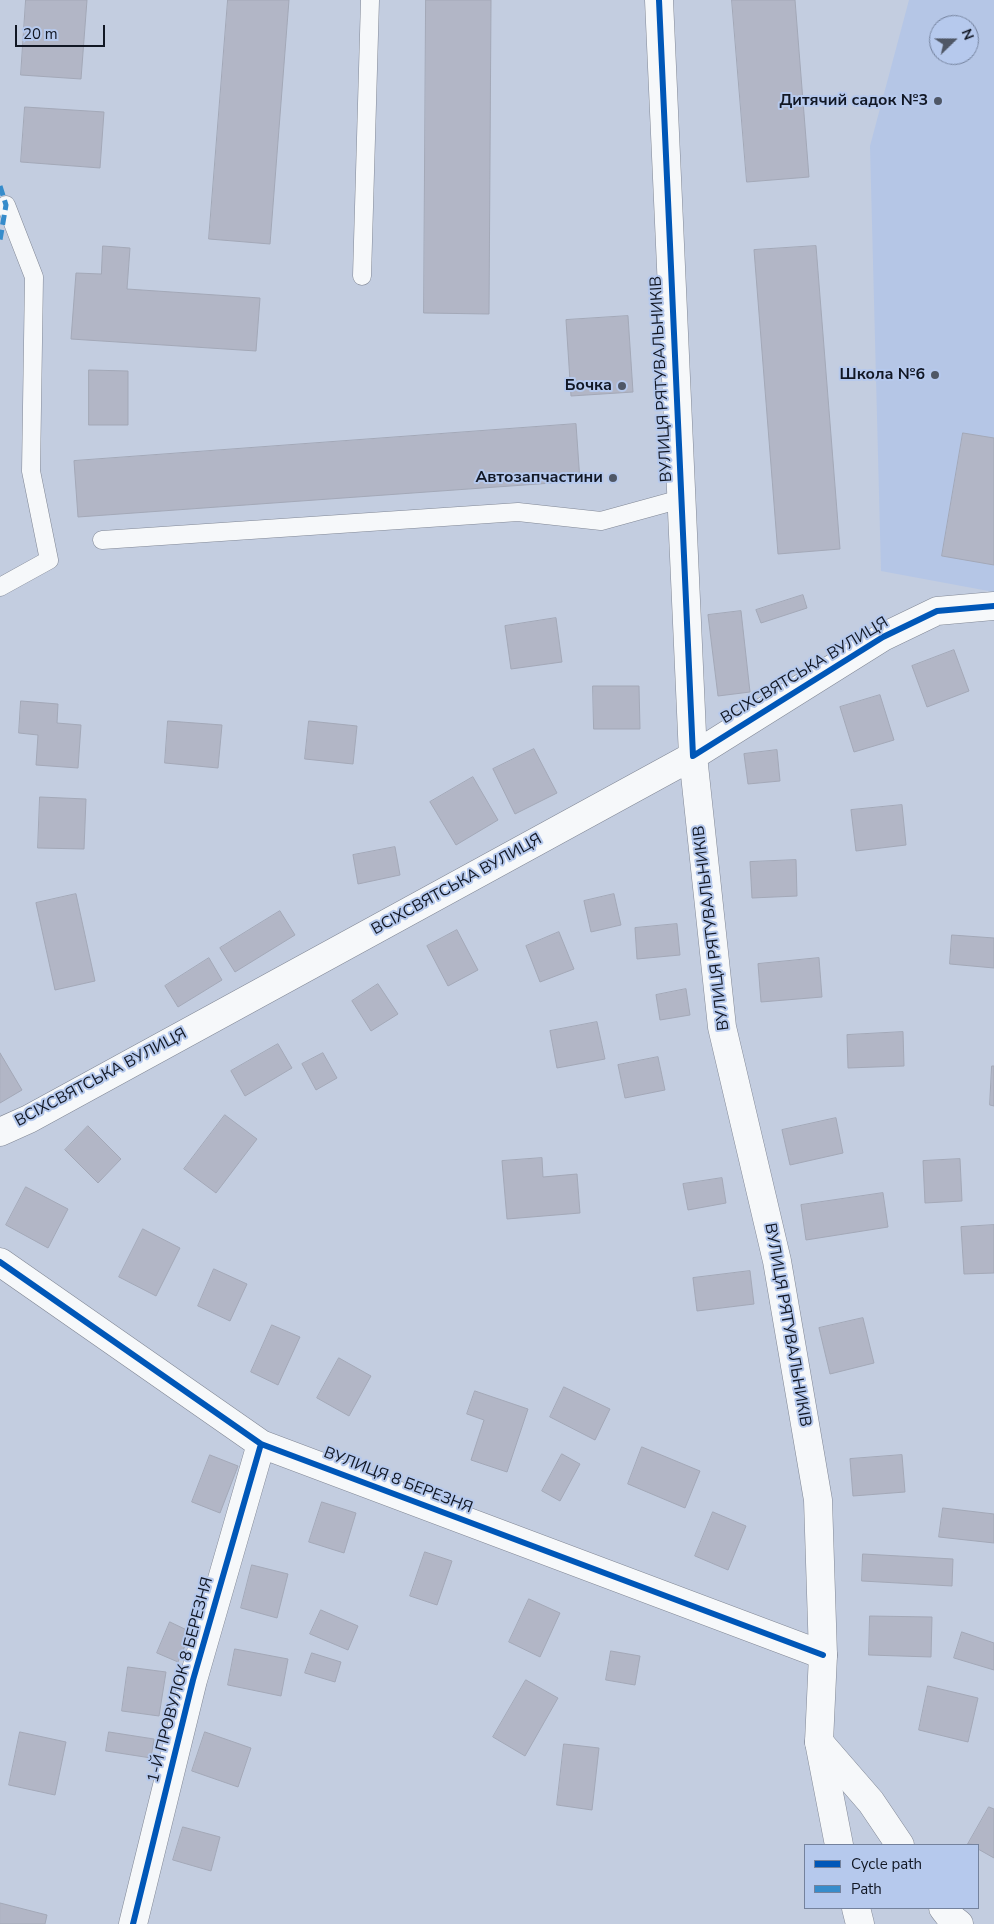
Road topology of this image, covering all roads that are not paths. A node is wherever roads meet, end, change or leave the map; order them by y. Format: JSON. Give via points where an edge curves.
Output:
{"nodes":[{"id":1,"x":370,"y":0,"type":"edge"},
{"id":2,"x":659,"y":0,"type":"edge"},
{"id":3,"x":6,"y":205,"type":"dead end"},
{"id":4,"x":362,"y":276,"type":"dead end"},
{"id":5,"x":681,"y":499,"type":"junction"},
{"id":6,"x":102,"y":540,"type":"dead end"},
{"id":7,"x":0,"y":587,"type":"edge"},
{"id":8,"x":994,"y":606,"type":"edge"},
{"id":9,"x":692,"y":756,"type":"junction"},
{"id":10,"x":0,"y":1132,"type":"edge"},
{"id":11,"x":0,"y":1262,"type":"edge"},
{"id":12,"x":261,"y":1444,"type":"junction"},
{"id":13,"x":823,"y":1655,"type":"junction"},
{"id":14,"x":819,"y":1742,"type":"junction"},
{"id":15,"x":839,"y":1844,"type":"edge"},
{"id":16,"x":899,"y":1844,"type":"edge"},
{"id":17,"x":856,"y":1909,"type":"edge"},
{"id":18,"x":944,"y":1909,"type":"edge"},
{"id":19,"x":133,"y":1924,"type":"edge"},
{"id":20,"x":860,"y":1924,"type":"edge"},
{"id":21,"x":959,"y":1924,"type":"edge"}],
"edges":[{"from":1,"to":4,"type":"lane"},
{"from":2,"to":5,"type":"street","name":"ВУЛИЦЯ РЯТУВАЛЬНИКІВ"},
{"from":3,"to":7,"type":"lane","via":[[34,277],[31,471],[48,560]]},
{"from":5,"to":6,"type":"lane","via":[[601,521],[518,512]]},
{"from":5,"to":9,"type":"street","name":"ВУЛИЦЯ РЯТУВАЛЬНИКІВ"},
{"from":8,"to":9,"type":"street","name":"ВСІХСВЯТСЬКА ВУЛИЦЯ","via":[[938,612],[883,637]]},
{"from":9,"to":10,"type":"street","name":"ВСІХСВЯТСЬКА ВУЛИЦЯ"},
{"from":9,"to":13,"type":"street","name":"ВУЛИЦЯ РЯТУВАЛЬНИКІВ","via":[[722,1027],[777,1262],[818,1500]]},
{"from":11,"to":12,"type":"street","name":"ВУЛИЦЯ 8 БЕРЕЗНЯ"},
{"from":12,"to":13,"type":"street","name":"ВУЛИЦЯ 8 БЕРЕЗНЯ"},
{"from":12,"to":19,"type":"street","name":"1-Й ПРОВУЛОК 8 БЕРЕЗНЯ","via":[[193,1680]]},
{"from":13,"to":14,"type":"street","name":"ВУЛИЦЯ РЯТУВАЛЬНИКІВ"},
{"from":14,"to":15,"type":"street","name":"ВУЛИЦЯ РЯТУВАЛЬНИКІВ"},
{"from":14,"to":16,"type":"street","via":[[871,1802]]},
{"from":17,"to":20,"type":"street"},
{"from":18,"to":21,"type":"street"}]}
